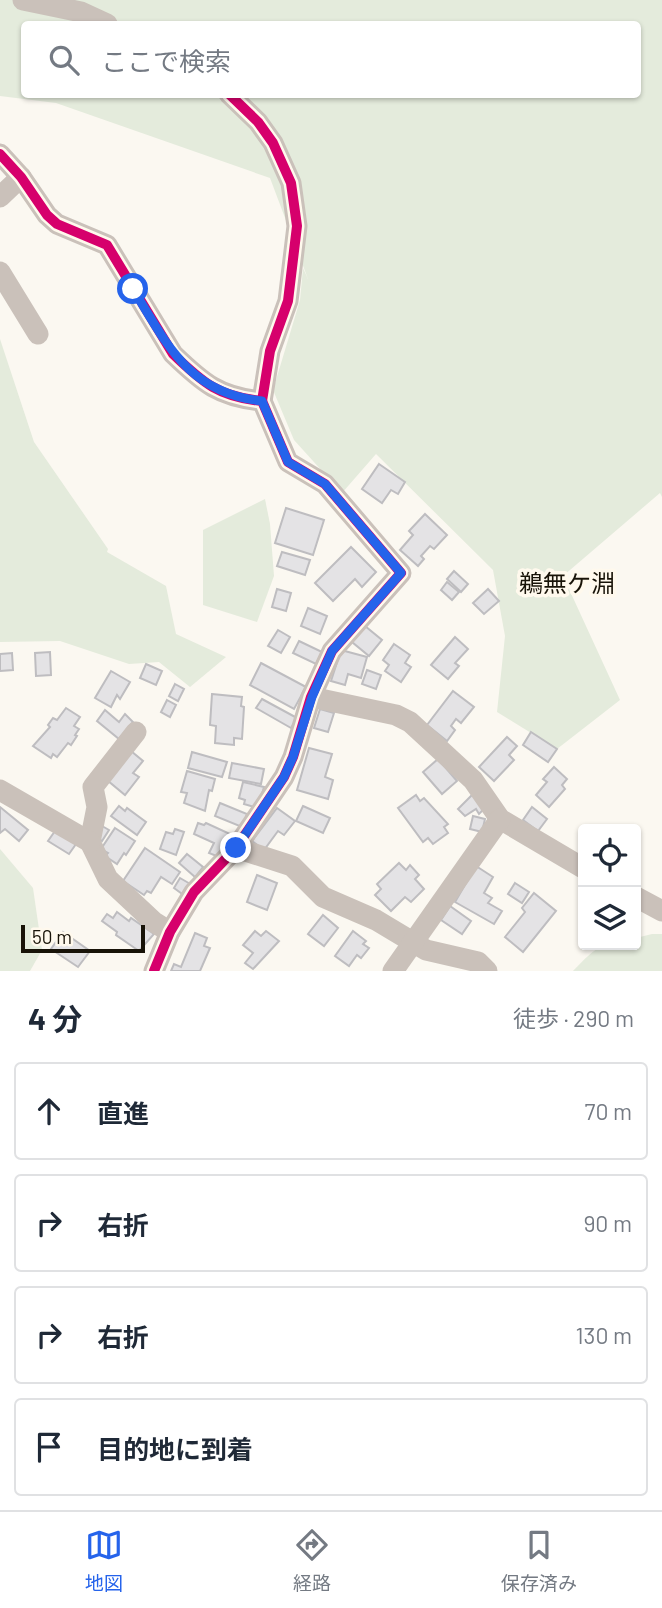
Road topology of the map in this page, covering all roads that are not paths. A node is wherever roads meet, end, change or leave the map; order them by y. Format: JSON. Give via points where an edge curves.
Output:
{"nodes":[{"id":1,"x":23,"y":0,"type":"edge"},
{"id":2,"x":100,"y":21,"type":"edge"},
{"id":3,"x":233,"y":98,"type":"edge"},
{"id":4,"x":0,"y":154,"type":"edge"},
{"id":5,"x":21,"y":177,"type":"junction"},
{"id":6,"x":0,"y":197,"type":"edge"},
{"id":7,"x":0,"y":272,"type":"edge"},
{"id":8,"x":38,"y":334,"type":"dead end"},
{"id":9,"x":262,"y":401,"type":"junction"},
{"id":10,"x":312,"y":697,"type":"junction"},
{"id":11,"x":136,"y":732,"type":"dead end"},
{"id":12,"x":0,"y":790,"type":"edge"},
{"id":13,"x":500,"y":819,"type":"junction"},
{"id":14,"x":90,"y":842,"type":"junction"},
{"id":15,"x":236,"y":848,"type":"junction"},
{"id":16,"x":578,"y":865,"type":"edge"},
{"id":17,"x":641,"y":900,"type":"edge"},
{"id":18,"x":662,"y":911,"type":"edge"},
{"id":19,"x":170,"y":932,"type":"junction"},
{"id":20,"x":415,"y":942,"type":"junction"},
{"id":21,"x":154,"y":971,"type":"edge"},
{"id":22,"x":393,"y":971,"type":"edge"},
{"id":23,"x":486,"y":971,"type":"edge"}],
"edges":[{"from":1,"to":2,"type":"street","via":[[81,12]]},
{"from":3,"to":9,"type":"street","via":[[273,143],[291,183],[297,226],[288,301],[270,351]]},
{"from":4,"to":5,"type":"street"},
{"from":5,"to":6,"type":"street"},
{"from":5,"to":9,"type":"street","via":[[57,223],[107,245],[173,354],[203,382],[237,399]]},
{"from":7,"to":8,"type":"street"},
{"from":9,"to":10,"type":"street","via":[[288,462],[325,484],[401,573],[332,651]]},
{"from":10,"to":13,"type":"street","via":[[410,722],[473,780]]},
{"from":10,"to":15,"type":"street","via":[[284,777]]},
{"from":11,"to":14,"type":"street","via":[[93,787],[97,807]]},
{"from":12,"to":14,"type":"street"},
{"from":13,"to":16,"type":"street"},
{"from":13,"to":20,"type":"street"},
{"from":14,"to":19,"type":"street","via":[[108,879]]},
{"from":15,"to":19,"type":"street","via":[[194,892]]},
{"from":15,"to":20,"type":"street","via":[[292,866],[323,897]]},
{"from":17,"to":18,"type":"street"},
{"from":19,"to":21,"type":"street"},
{"from":20,"to":22,"type":"street"},
{"from":20,"to":23,"type":"street","via":[[426,950],[478,962]]}]}
